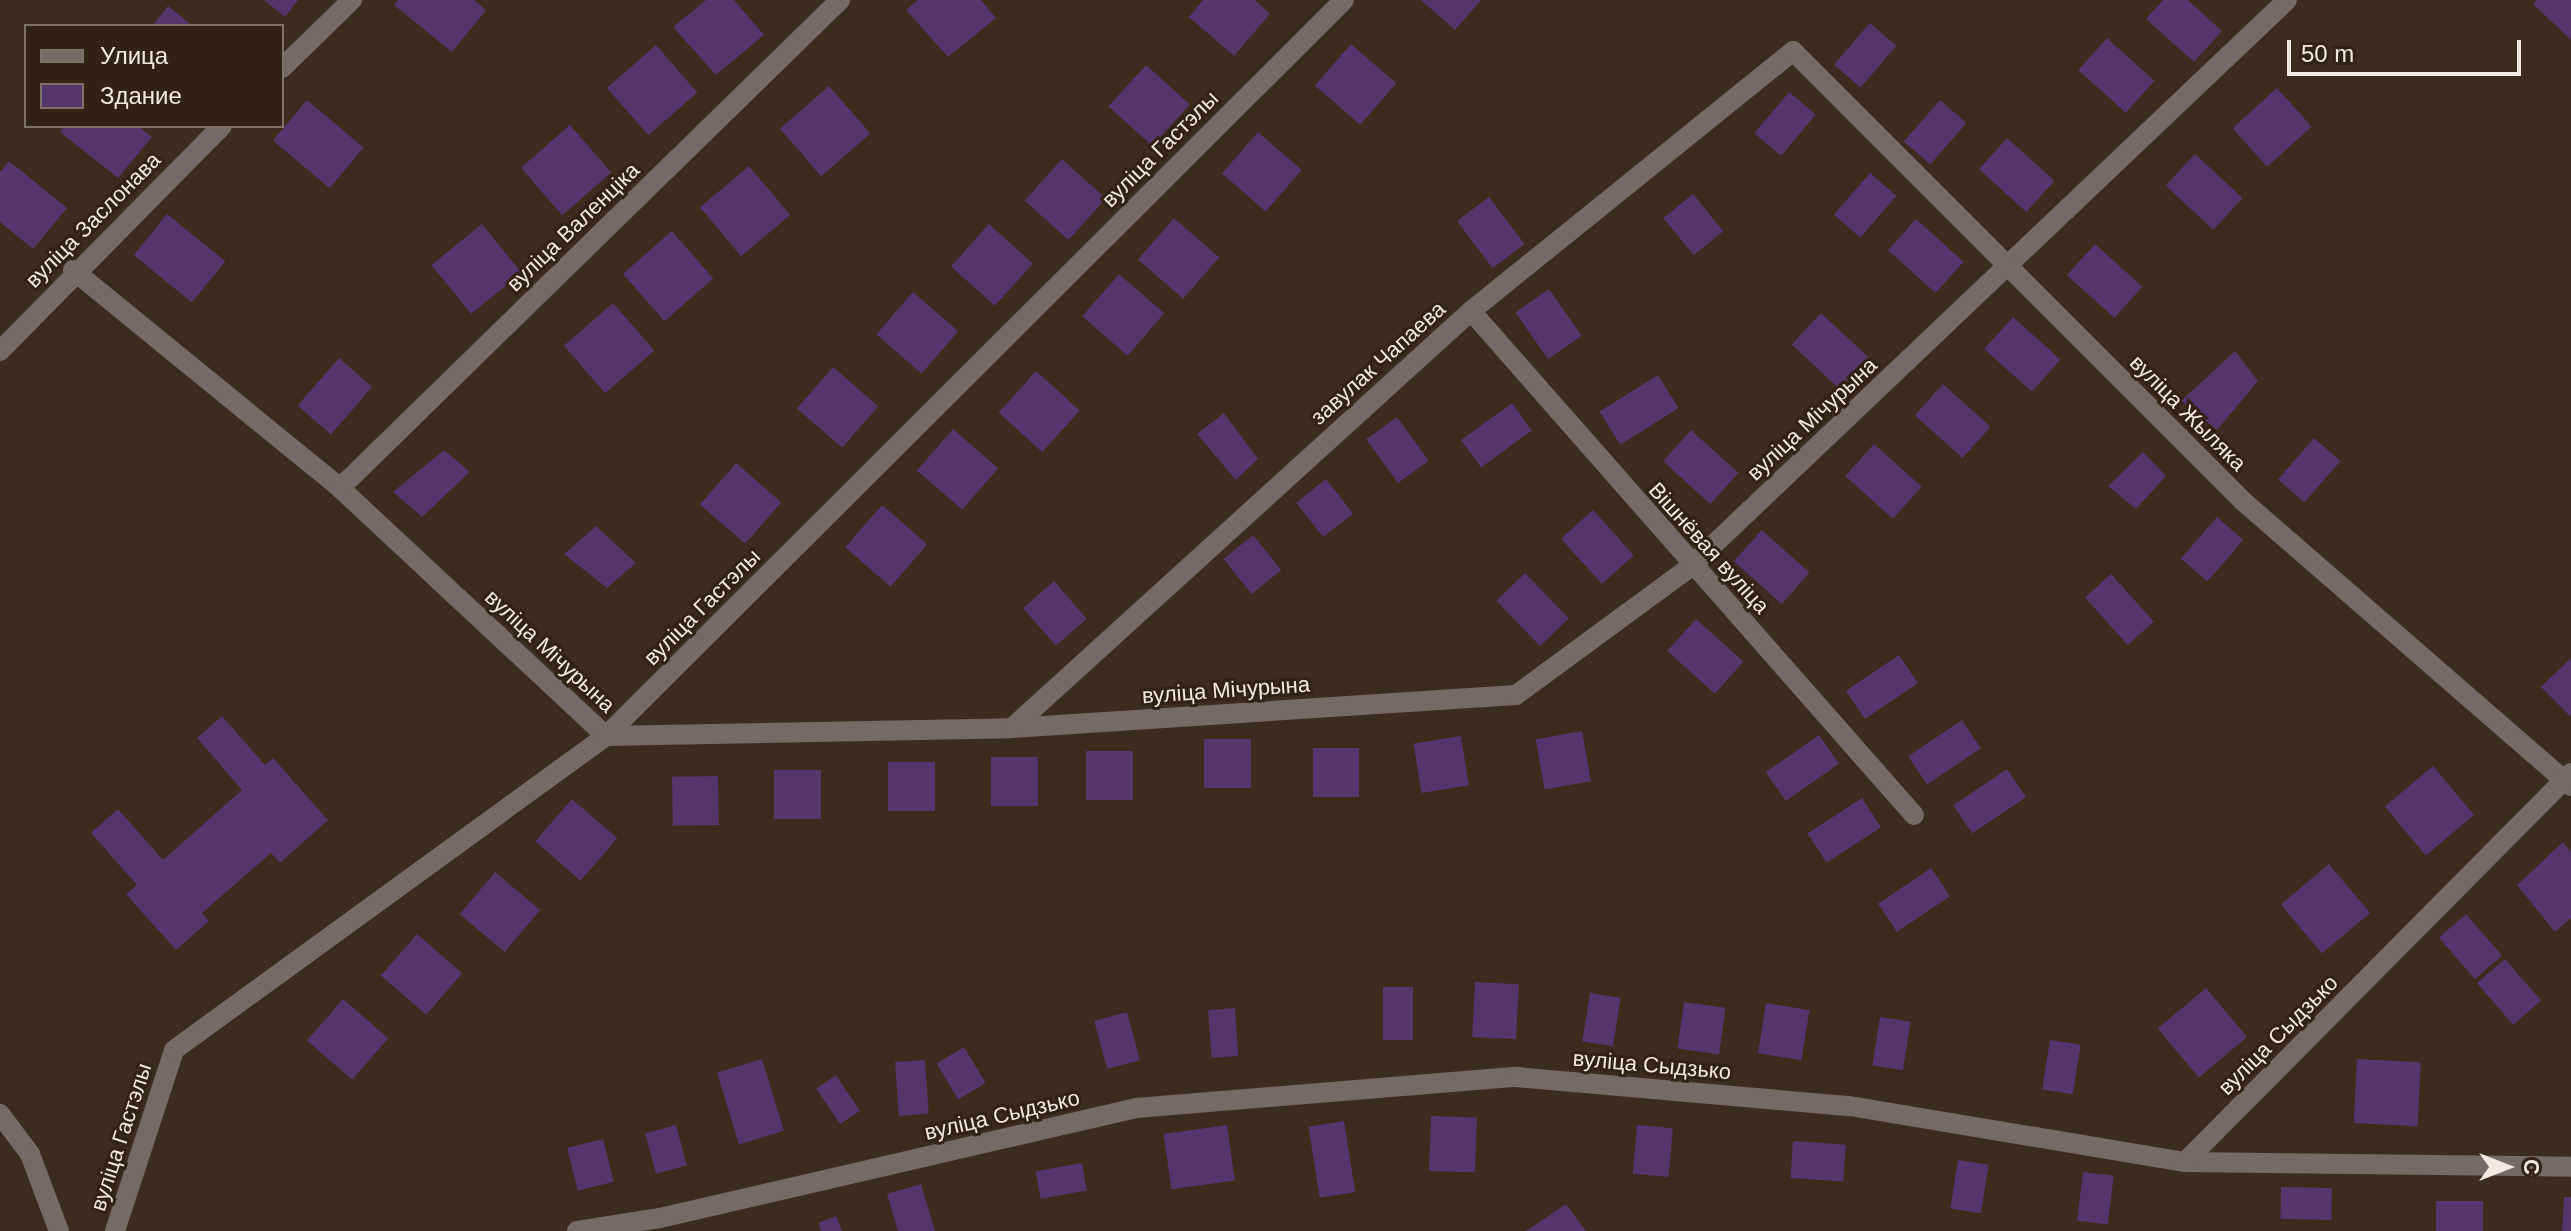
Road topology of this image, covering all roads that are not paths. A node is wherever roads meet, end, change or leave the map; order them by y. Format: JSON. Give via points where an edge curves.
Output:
{"nodes":[{"id":1,"x":352,"y":0,"type":"edge"},
{"id":2,"x":840,"y":0,"type":"edge"},
{"id":3,"x":1344,"y":0,"type":"edge"},
{"id":4,"x":2287,"y":0,"type":"edge"},
{"id":5,"x":1793,"y":51,"type":"joint"},
{"id":6,"x":284,"y":66,"type":"edge"},
{"id":7,"x":220,"y":128,"type":"edge"},
{"id":8,"x":2004,"y":266,"type":"junction"},
{"id":9,"x":73,"y":270,"type":"junction"},
{"id":10,"x":1471,"y":311,"type":"junction"},
{"id":11,"x":0,"y":351,"type":"edge"},
{"id":12,"x":340,"y":488,"type":"junction"},
{"id":13,"x":1690,"y":567,"type":"junction"},
{"id":14,"x":1012,"y":728,"type":"junction"},
{"id":15,"x":606,"y":736,"type":"junction"},
{"id":16,"x":2569,"y":780,"type":"edge"},
{"id":17,"x":1914,"y":815,"type":"dead end"},
{"id":18,"x":0,"y":1114,"type":"edge"},
{"id":19,"x":2185,"y":1162,"type":"junction"},
{"id":20,"x":2571,"y":1167,"type":"edge"},
{"id":21,"x":59,"y":1231,"type":"edge"},
{"id":22,"x":115,"y":1231,"type":"edge"},
{"id":23,"x":577,"y":1231,"type":"edge"}],
"edges":[{"from":1,"to":6,"type":"street"},
{"from":2,"to":12,"type":"street","name":"вуліца Валенціка"},
{"from":3,"to":15,"type":"street","name":"вуліца Гастэлы"},
{"from":4,"to":8,"type":"street","name":"вуліца Мічурына"},
{"from":5,"to":8,"type":"street","name":"вуліца Жыляка"},
{"from":5,"to":10,"type":"street","name":"завулак Чапаева"},
{"from":7,"to":9,"type":"street","name":"вуліца Заслонава"},
{"from":8,"to":13,"type":"street","name":"вуліца Мічурына"},
{"from":8,"to":16,"type":"street","name":"вуліца Жыляка","via":[[2244,502]]},
{"from":9,"to":11,"type":"street","name":"вуліца Заслонава"},
{"from":9,"to":12,"type":"street","name":"вуліца Мічурына"},
{"from":10,"to":13,"type":"street","name":"Вішнёвая вуліца"},
{"from":10,"to":14,"type":"street","name":"завулак Чапаева"},
{"from":12,"to":15,"type":"street","name":"вуліца Мічурына"},
{"from":13,"to":14,"type":"street","name":"вуліца Мічурына","via":[[1516,695]]},
{"from":13,"to":17,"type":"street","name":"Вішнёвая вуліца","via":[[1812,694]]},
{"from":14,"to":15,"type":"street","name":"вуліца Мічурына"},
{"from":15,"to":22,"type":"street","name":"вуліца Гастэлы","via":[[174,1050]]},
{"from":16,"to":19,"type":"street","name":"вуліца Сыдзько"},
{"from":18,"to":21,"type":"street","via":[[30,1154]]},
{"from":19,"to":20,"type":"street"},
{"from":19,"to":23,"type":"street","name":"вуліца Сыдзько","via":[[1850,1106],[1516,1077],[1136,1108],[660,1218]]}]}
